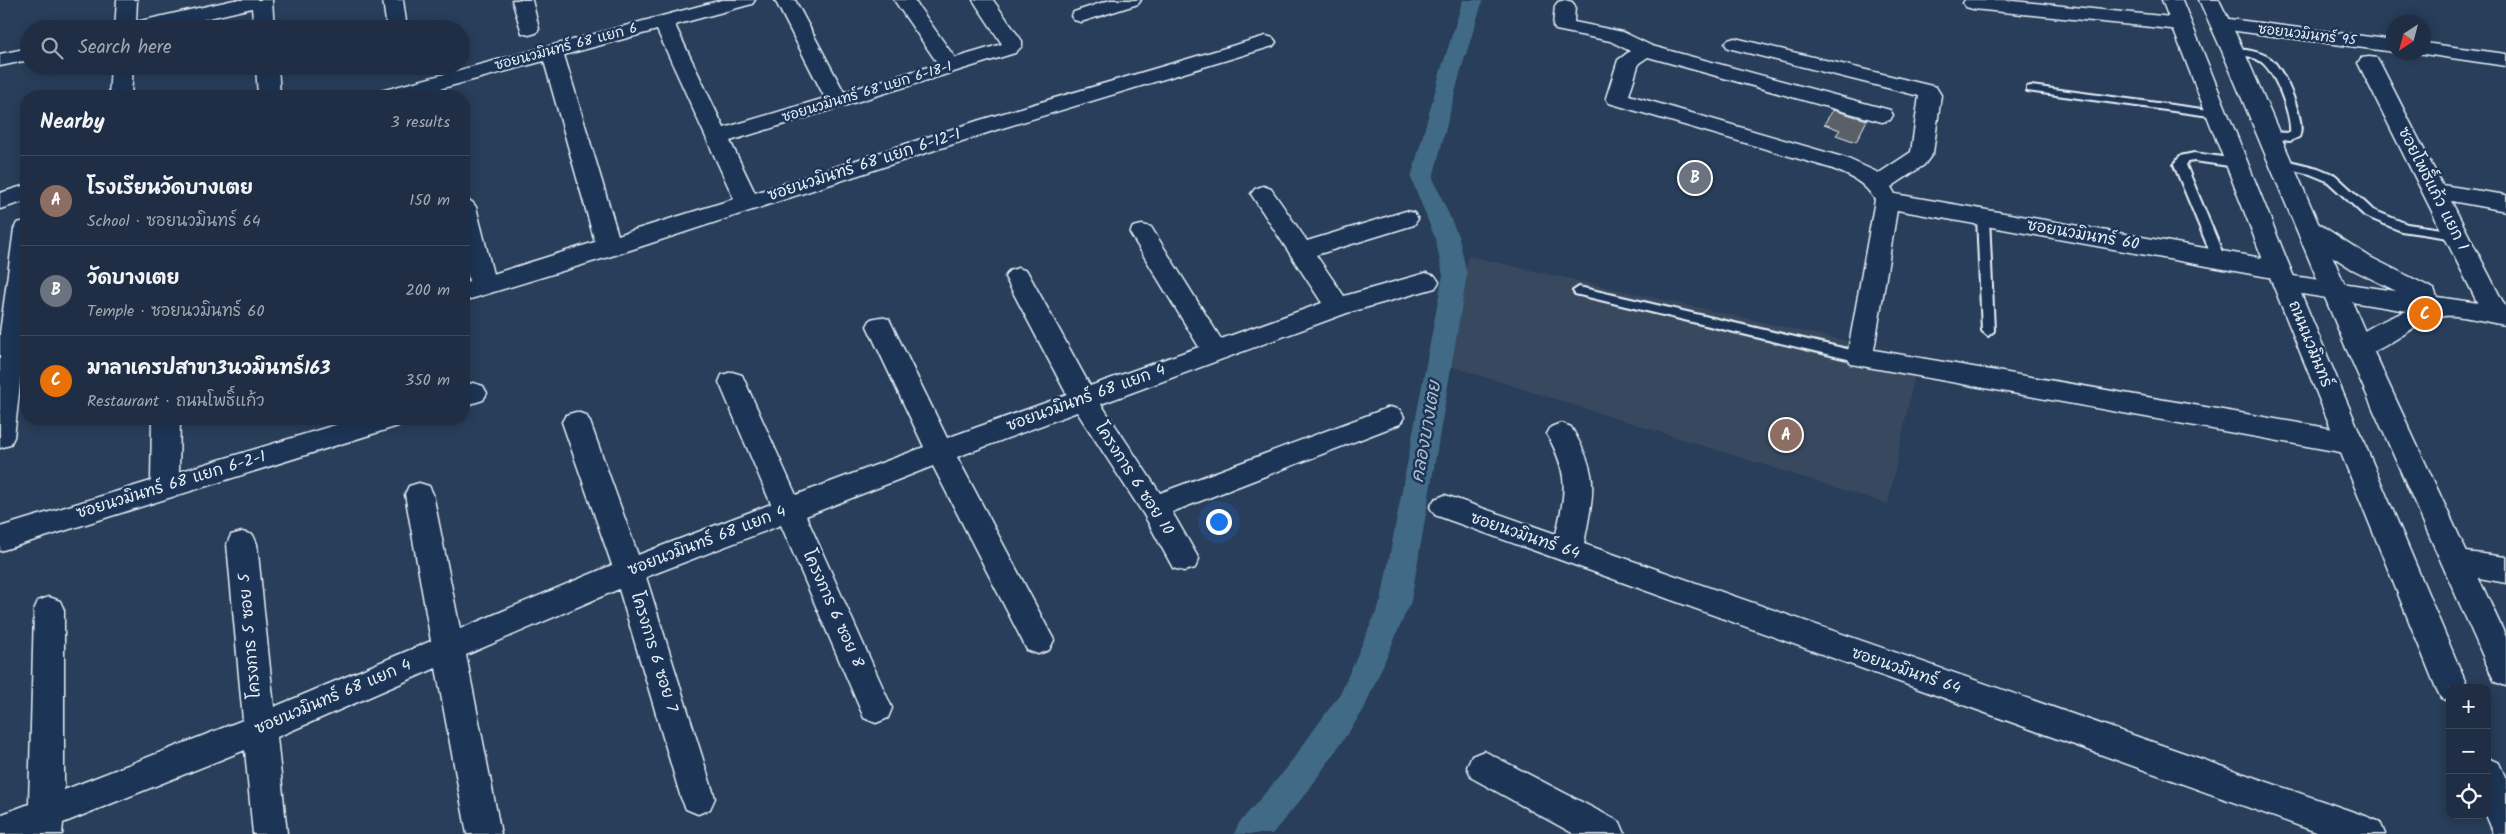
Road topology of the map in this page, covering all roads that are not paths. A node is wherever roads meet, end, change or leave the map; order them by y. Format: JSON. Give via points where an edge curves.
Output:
{"nodes":[{"id":1,"x":127,"y":0,"type":"edge"},
{"id":2,"x":261,"y":0,"type":"edge"},
{"id":3,"x":394,"y":0,"type":"edge"},
{"id":4,"x":522,"y":0,"type":"edge"},
{"id":5,"x":745,"y":0,"type":"edge"},
{"id":6,"x":786,"y":0,"type":"edge"},
{"id":7,"x":904,"y":0,"type":"edge"},
{"id":8,"x":983,"y":0,"type":"edge"},
{"id":9,"x":1131,"y":0,"type":"edge"},
{"id":10,"x":2172,"y":0,"type":"edge"},
{"id":11,"x":2209,"y":0,"type":"edge"},
{"id":12,"x":1973,"y":3,"type":"dead end"},
{"id":13,"x":1565,"y":6,"type":"dead end"},
{"id":14,"x":1081,"y":16,"type":"dead end"},
{"id":15,"x":126,"y":20,"type":"edge"},
{"id":16,"x":173,"y":20,"type":"edge"},
{"id":17,"x":263,"y":20,"type":"edge"},
{"id":18,"x":396,"y":20,"type":"edge"},
{"id":19,"x":663,"y":21,"type":"junction"},
{"id":20,"x":2181,"y":24,"type":"junction"},
{"id":21,"x":2221,"y":24,"type":"junction"},
{"id":22,"x":529,"y":29,"type":"dead end"},
{"id":23,"x":1266,"y":42,"type":"dead end"},
{"id":24,"x":1735,"y":44,"type":"dead end"},
{"id":25,"x":2386,"y":45,"type":"edge"},
{"id":26,"x":1645,"y":50,"type":"junction"},
{"id":27,"x":552,"y":51,"type":"junction"},
{"id":28,"x":2233,"y":51,"type":"junction"},
{"id":29,"x":2431,"y":51,"type":"edge"},
{"id":30,"x":20,"y":57,"type":"edge"},
{"id":31,"x":2506,"y":60,"type":"edge"},
{"id":32,"x":2369,"y":63,"type":"dead end"},
{"id":33,"x":1,"y":64,"type":"edge"},
{"id":34,"x":950,"y":66,"type":"junction"},
{"id":35,"x":121,"y":75,"type":"edge"},
{"id":36,"x":268,"y":75,"type":"edge"},
{"id":37,"x":2031,"y":89,"type":"dead end"},
{"id":38,"x":120,"y":90,"type":"edge"},
{"id":39,"x":269,"y":90,"type":"edge"},
{"id":40,"x":436,"y":90,"type":"edge"},
{"id":41,"x":838,"y":101,"type":"junction"},
{"id":42,"x":2217,"y":114,"type":"junction"},
{"id":43,"x":1882,"y":115,"type":"dead end"},
{"id":44,"x":2269,"y":135,"type":"junction"},
{"id":45,"x":717,"y":138,"type":"junction"},
{"id":46,"x":2236,"y":162,"type":"junction"},
{"id":47,"x":2281,"y":164,"type":"junction"},
{"id":48,"x":2434,"y":191,"type":"junction"},
{"id":49,"x":1883,"y":192,"type":"junction"},
{"id":50,"x":1263,"y":194,"type":"dead end"},
{"id":51,"x":20,"y":195,"type":"edge"},
{"id":52,"x":0,"y":201,"type":"edge"},
{"id":53,"x":2506,"y":203,"type":"edge"},
{"id":54,"x":748,"y":204,"type":"junction"},
{"id":55,"x":1983,"y":217,"type":"junction"},
{"id":56,"x":1406,"y":218,"type":"dead end"},
{"id":57,"x":2310,"y":230,"type":"junction"},
{"id":58,"x":1142,"y":233,"type":"dead end"},
{"id":59,"x":2456,"y":235,"type":"junction"},
{"id":60,"x":609,"y":248,"type":"junction"},
{"id":61,"x":1301,"y":251,"type":"junction"},
{"id":62,"x":2219,"y":259,"type":"junction"},
{"id":63,"x":470,"y":262,"type":"edge"},
{"id":64,"x":20,"y":277,"type":"edge"},
{"id":65,"x":1018,"y":277,"type":"dead end"},
{"id":66,"x":2282,"y":277,"type":"junction"},
{"id":67,"x":1426,"y":282,"type":"dead end"},
{"id":68,"x":473,"y":289,"type":"edge"},
{"id":69,"x":1579,"y":291,"type":"dead end"},
{"id":70,"x":2337,"y":291,"type":"junction"},
{"id":71,"x":2446,"y":306,"type":"junction"},
{"id":72,"x":1338,"y":307,"type":"junction"},
{"id":73,"x":2501,"y":315,"type":"edge"},
{"id":74,"x":880,"y":326,"type":"dead end"},
{"id":75,"x":1988,"y":331,"type":"dead end"},
{"id":76,"x":2359,"y":348,"type":"junction"},
{"id":77,"x":1215,"y":351,"type":"junction"},
{"id":78,"x":1860,"y":357,"type":"junction"},
{"id":79,"x":732,"y":382,"type":"dead end"},
{"id":80,"x":1083,"y":399,"type":"junction"},
{"id":81,"x":1390,"y":417,"type":"dead end"},
{"id":82,"x":576,"y":422,"type":"dead end"},
{"id":83,"x":166,"y":425,"type":"edge"},
{"id":84,"x":342,"y":426,"type":"edge"},
{"id":85,"x":1561,"y":434,"type":"dead end"},
{"id":86,"x":0,"y":437,"type":"edge"},
{"id":87,"x":2351,"y":442,"type":"junction"},
{"id":88,"x":940,"y":452,"type":"junction"},
{"id":89,"x":165,"y":487,"type":"junction"},
{"id":90,"x":418,"y":494,"type":"dead end"},
{"id":91,"x":1154,"y":506,"type":"junction"},
{"id":92,"x":1445,"y":508,"type":"dead end"},
{"id":93,"x":790,"y":510,"type":"junction"},
{"id":94,"x":0,"y":539,"type":"edge"},
{"id":95,"x":242,"y":544,"type":"dead end"},
{"id":96,"x":1568,"y":551,"type":"junction"},
{"id":97,"x":1184,"y":559,"type":"dead end"},
{"id":98,"x":2458,"y":563,"type":"junction"},
{"id":99,"x":2506,"y":570,"type":"edge"},
{"id":100,"x":629,"y":571,"type":"junction"},
{"id":101,"x":49,"y":610,"type":"dead end"},
{"id":102,"x":1038,"y":640,"type":"dead end"},
{"id":103,"x":448,"y":649,"type":"junction"},
{"id":104,"x":2506,"y":672,"type":"edge"},
{"id":105,"x":2450,"y":684,"type":"edge"},
{"id":106,"x":876,"y":708,"type":"dead end"},
{"id":107,"x":259,"y":729,"type":"junction"},
{"id":108,"x":1484,"y":767,"type":"dead end"},
{"id":109,"x":2491,"y":784,"type":"edge"},
{"id":110,"x":698,"y":798,"type":"dead end"},
{"id":111,"x":2506,"y":822,"type":"edge"},
{"id":112,"x":46,"y":824,"type":"edge"},
{"id":113,"x":0,"y":832,"type":"edge"},
{"id":114,"x":270,"y":834,"type":"edge"},
{"id":115,"x":484,"y":834,"type":"edge"},
{"id":116,"x":1608,"y":834,"type":"edge"},
{"id":117,"x":2368,"y":834,"type":"edge"}],
"edges":[{"from":1,"to":15,"type":"street"},
{"from":2,"to":16,"type":"street"},
{"from":2,"to":17,"type":"street"},
{"from":3,"to":18,"type":"street"},
{"from":4,"to":22,"type":"street"},
{"from":5,"to":19,"type":"street","name":"ซอยนวมินทร์ 68 แยก 6"},
{"from":6,"to":41,"type":"street"},
{"from":7,"to":34,"type":"street"},
{"from":8,"to":34,"type":"street","name":"ซอยนวมินทร์ 68 แยก 6-18-1","via":[[1012,41],[1012,46]]},
{"from":9,"to":14,"type":"street"},
{"from":10,"to":20,"type":"street","name":"ถนนนวมินทร์"},
{"from":11,"to":21,"type":"street"},
{"from":12,"to":20,"type":"street"},
{"from":13,"to":26,"type":"street","via":[[1563,26],[1616,36]]},
{"from":19,"to":27,"type":"street","name":"ซอยนวมินทร์ 68 แยก 6"},
{"from":19,"to":45,"type":"street"},
{"from":20,"to":42,"type":"street","name":"ถนนนวมินทร์"},
{"from":21,"to":25,"type":"street","name":"ซอยนวมินทร์ 95"},
{"from":21,"to":28,"type":"street"},
{"from":23,"to":54,"type":"street","name":"ซอยนวมินทร์ 68 แยก 6-12-1","via":[[988,125]]},
{"from":24,"to":49,"type":"street","via":[[1928,92],[1922,153]]},
{"from":26,"to":43,"type":"street"},
{"from":26,"to":49,"type":"street","via":[[1629,60],[1617,98],[1864,172]]},
{"from":27,"to":40,"type":"street","name":"ซอยนวมินทร์ 68 แยก 6"},
{"from":27,"to":60,"type":"street"},
{"from":28,"to":44,"type":"street"},
{"from":28,"to":44,"type":"lane","via":[[2269,63],[2294,114],[2295,135],[2290,138]]},
{"from":29,"to":31,"type":"street"},
{"from":30,"to":33,"type":"street"},
{"from":32,"to":48,"type":"street","name":"ซอยโพธิ์แก้ว แยก 1"},
{"from":34,"to":41,"type":"street","name":"ซอยนวมินทร์ 68 แยก 6-18-1"},
{"from":35,"to":38,"type":"street"},
{"from":36,"to":39,"type":"street"},
{"from":37,"to":42,"type":"lane"},
{"from":41,"to":45,"type":"street","name":"ซอยนวมินทร์ 68 แยก 6-18-1"},
{"from":42,"to":46,"type":"street","name":"ถนนนวมินทร์"},
{"from":44,"to":47,"type":"street"},
{"from":45,"to":54,"type":"street"},
{"from":46,"to":62,"type":"lane","via":[[2194,157],[2184,159],[2180,166]]},
{"from":46,"to":66,"type":"street","name":"ถนนนวมินทร์"},
{"from":47,"to":57,"type":"street"},
{"from":47,"to":59,"type":"lane","via":[[2331,178],[2369,213],[2405,228]]},
{"from":48,"to":53,"type":"street"},
{"from":48,"to":59,"type":"street","name":"ซอยโพธิ์แก้ว แยก 1"},
{"from":49,"to":55,"type":"street","name":"ซอยนวมินทร์ 60"},
{"from":49,"to":78,"type":"street"},
{"from":50,"to":61,"type":"street"},
{"from":51,"to":52,"type":"street"},
{"from":54,"to":60,"type":"street","name":"ซอยนวมินทร์ 68 แยก 6-12-1"},
{"from":55,"to":62,"type":"street","name":"ซอยนวมินทร์ 60"},
{"from":55,"to":75,"type":"lane"},
{"from":56,"to":61,"type":"street"},
{"from":57,"to":70,"type":"street"},
{"from":57,"to":71,"type":"street","via":[[2361,263]]},
{"from":58,"to":77,"type":"street"},
{"from":59,"to":73,"type":"street","name":"ซอยโพธิ์แก้ว แยก 1"},
{"from":60,"to":68,"type":"street","name":"ซอยนวมินทร์ 68 แยก 6-12-1"},
{"from":61,"to":72,"type":"street"},
{"from":62,"to":66,"type":"street","name":"ซอยนวมินทร์ 60"},
{"from":63,"to":68,"type":"street"},
{"from":64,"to":86,"type":"street"},
{"from":65,"to":80,"type":"street","name":"โครงการ 6 ซอย 10"},
{"from":66,"to":70,"type":"street","name":"ซอยนวมินทร์ 60"},
{"from":66,"to":87,"type":"street","name":"ถนนนวมินทร์"},
{"from":67,"to":72,"type":"street","name":"ซอยนวมินทร์ 68 แยก 4"},
{"from":69,"to":78,"type":"lane"},
{"from":70,"to":71,"type":"street","name":"ซอยนวมินทร์ 60"},
{"from":70,"to":76,"type":"street"},
{"from":71,"to":73,"type":"street","name":"ซอยนวมินทร์ 60"},
{"from":71,"to":76,"type":"street","via":[[2398,324]]},
{"from":72,"to":77,"type":"street","name":"ซอยนวมินทร์ 68 แยก 4"},
{"from":74,"to":88,"type":"street"},
{"from":76,"to":98,"type":"street"},
{"from":77,"to":80,"type":"street","name":"ซอยนวมินทร์ 68 แยก 4"},
{"from":78,"to":87,"type":"street"},
{"from":79,"to":93,"type":"street","name":"โครงการ 6 ซอย 8"},
{"from":80,"to":88,"type":"street","name":"ซอยนวมินทร์ 68 แยก 4"},
{"from":80,"to":91,"type":"street","name":"โครงการ 6 ซอย 10"},
{"from":81,"to":91,"type":"street"},
{"from":82,"to":100,"type":"street","name":"โครงการ 6 ซอย 7"},
{"from":83,"to":89,"type":"street"},
{"from":84,"to":89,"type":"street","name":"ซอยนวมินทร์ 68 แยก 6-2-1"},
{"from":85,"to":96,"type":"street","via":[[1578,474]]},
{"from":87,"to":105,"type":"street","name":"ถนนนวมินทร์"},
{"from":88,"to":93,"type":"street","name":"ซอยนวมินทร์ 68 แยก 4"},
{"from":88,"to":102,"type":"street"},
{"from":89,"to":94,"type":"street","name":"ซอยนวมินทร์ 68 แยก 6-2-1"},
{"from":90,"to":103,"type":"street"},
{"from":91,"to":97,"type":"street","name":"โครงการ 6 ซอย 10"},
{"from":92,"to":96,"type":"street","name":"ซอยนวมินทร์ 64"},
{"from":93,"to":100,"type":"street","name":"ซอยนวมินทร์ 68 แยก 4"},
{"from":93,"to":106,"type":"street","name":"โครงการ 6 ซอย 8"},
{"from":95,"to":107,"type":"street","name":"โครงการ 5 ซอย 5"},
{"from":96,"to":117,"type":"street","name":"ซอยนวมินทร์ 64"},
{"from":98,"to":99,"type":"street"},
{"from":98,"to":104,"type":"street"},
{"from":100,"to":103,"type":"street","name":"ซอยนวมินทร์ 68 แยก 4"},
{"from":100,"to":110,"type":"street","name":"โครงการ 6 ซอย 7"},
{"from":101,"to":112,"type":"street"},
{"from":103,"to":107,"type":"street","name":"ซอยนวมินทร์ 68 แยก 4"},
{"from":103,"to":115,"type":"street"},
{"from":107,"to":112,"type":"street","name":"ซอยนวมินทร์ 68 แยก 4"},
{"from":107,"to":114,"type":"street","name":"โครงการ 5 ซอย 5"},
{"from":108,"to":116,"type":"street"},
{"from":109,"to":111,"type":"street"},
{"from":112,"to":113,"type":"street","name":"ซอยนวมินทร์ 68 แยก 4"}]}
